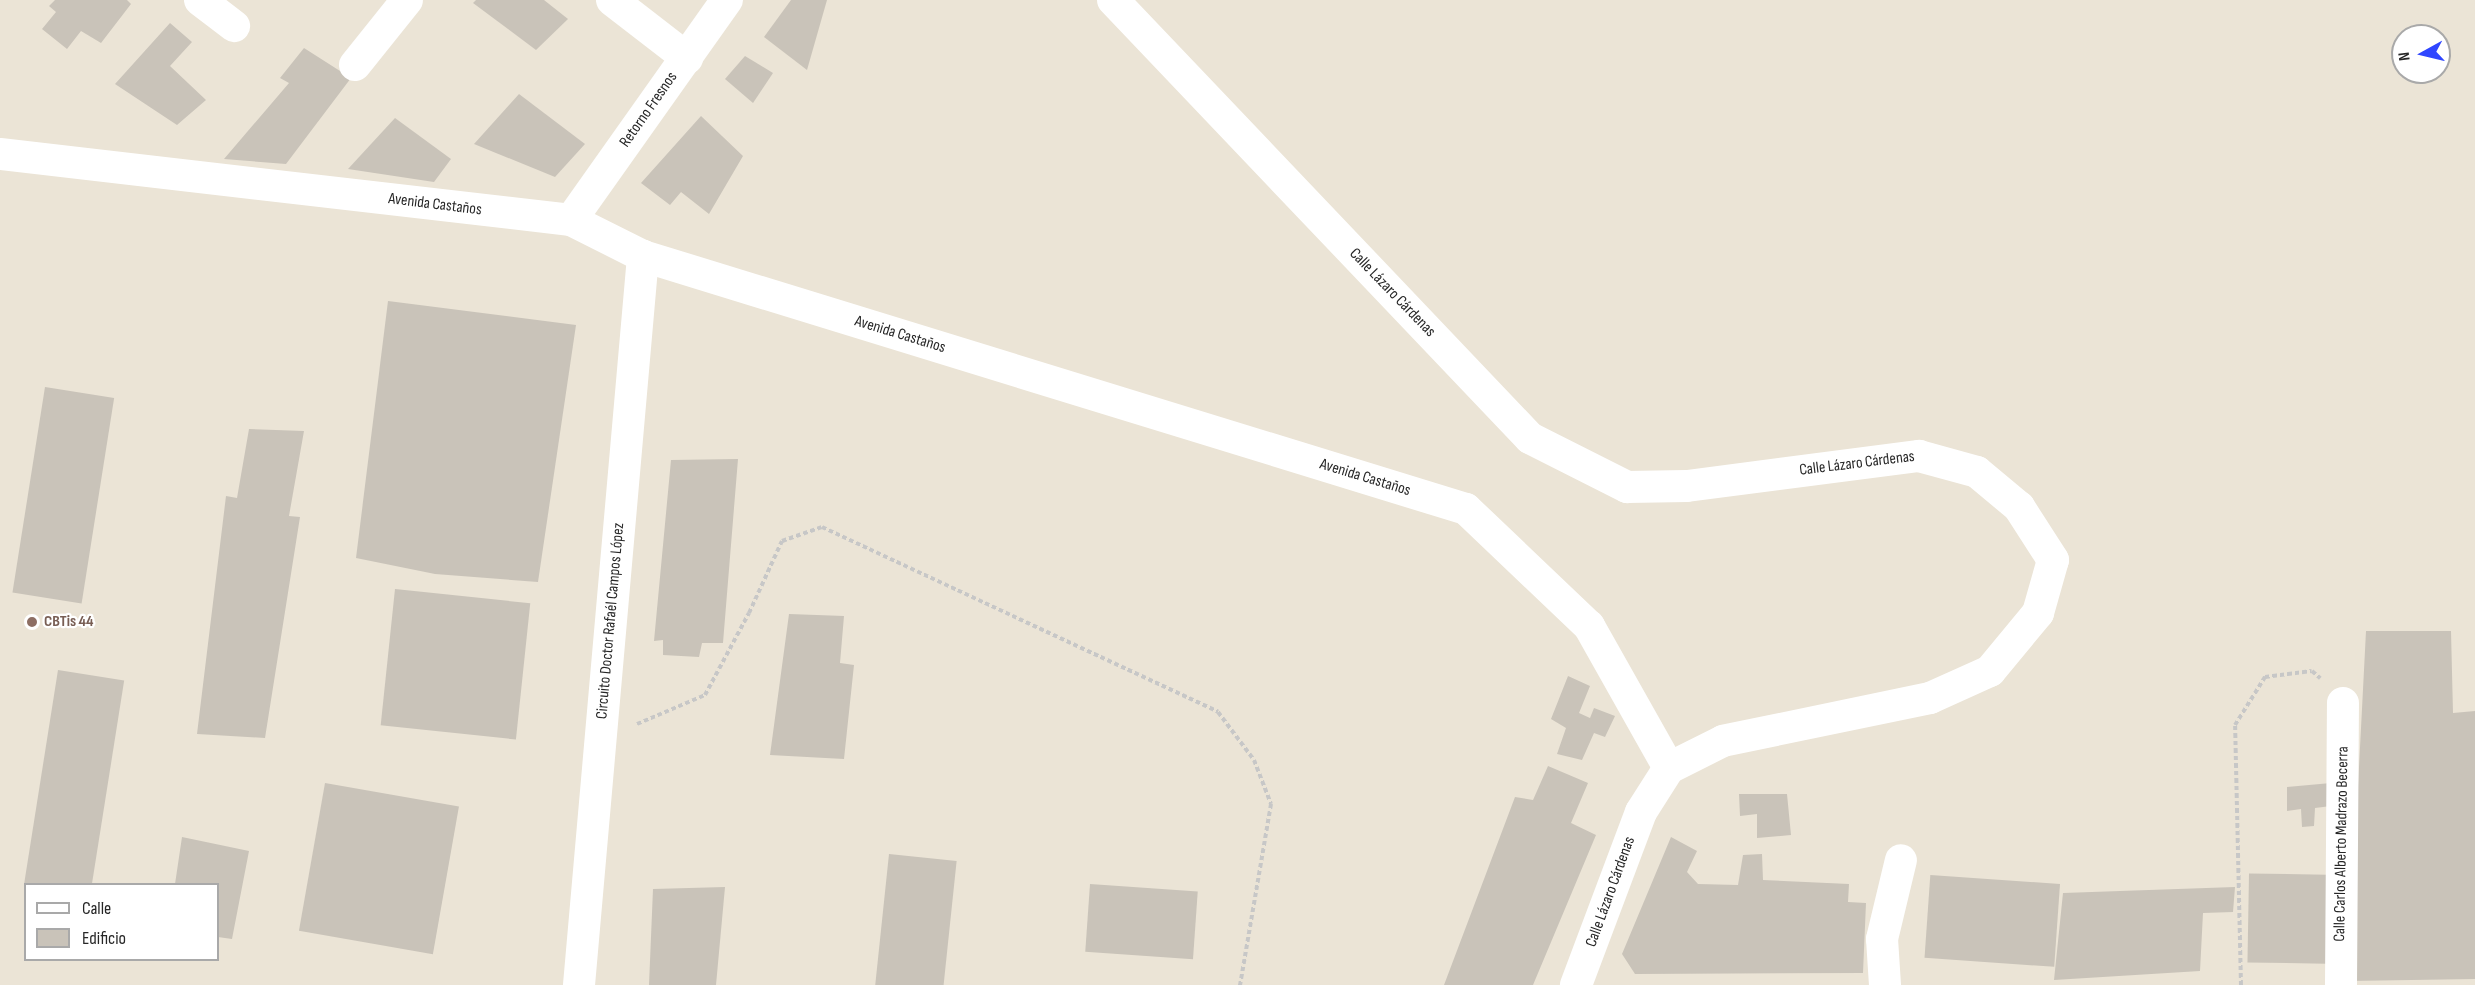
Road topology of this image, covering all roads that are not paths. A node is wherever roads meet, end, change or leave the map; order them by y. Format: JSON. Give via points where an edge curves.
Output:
{"nodes":[{"id":1,"x":200,"y":0,"type":"edge"},
{"id":2,"x":407,"y":0,"type":"edge"},
{"id":3,"x":612,"y":0,"type":"edge"},
{"id":4,"x":727,"y":0,"type":"edge"},
{"id":5,"x":1113,"y":0,"type":"edge"},
{"id":6,"x":234,"y":26,"type":"dead end"},
{"id":7,"x":687,"y":58,"type":"junction"},
{"id":8,"x":355,"y":65,"type":"dead end"},
{"id":9,"x":0,"y":154,"type":"edge"},
{"id":10,"x":571,"y":220,"type":"junction"},
{"id":11,"x":643,"y":256,"type":"junction"},
{"id":12,"x":2343,"y":702,"type":"road end"},
{"id":13,"x":1670,"y":768,"type":"junction"},
{"id":14,"x":1901,"y":861,"type":"dead end"},
{"id":15,"x":579,"y":985,"type":"edge"},
{"id":16,"x":1576,"y":985,"type":"edge"},
{"id":17,"x":1885,"y":985,"type":"edge"},
{"id":18,"x":2341,"y":985,"type":"edge"}],
"edges":[{"from":1,"to":6,"type":"street"},
{"from":2,"to":8,"type":"street"},
{"from":3,"to":7,"type":"street"},
{"from":4,"to":7,"type":"street","name":"Retorno Fresnos"},
{"from":5,"to":13,"type":"street","name":"Calle Lázaro Cárdenas","via":[[1530,438],[1627,487],[1687,486],[1919,456],[1977,472],[2019,507],[2053,560],[2038,613],[1990,671],[1930,698],[1723,741]]},
{"from":7,"to":10,"type":"street","name":"Retorno Fresnos"},
{"from":9,"to":10,"type":"street","name":"Avenida Castaños"},
{"from":10,"to":11,"type":"street","name":"Avenida Castaños"},
{"from":11,"to":13,"type":"street","name":"Avenida Castaños","via":[[1466,509],[1588,626]]},
{"from":11,"to":15,"type":"street","name":"Circuito Doctor Rafaél Campos López"},
{"from":12,"to":18,"type":"street","name":"Calle Carlos Alberto Madrazo Becerra"},
{"from":13,"to":16,"type":"street","name":"Calle Lázaro Cárdenas","via":[[1641,812]]},
{"from":14,"to":17,"type":"street","via":[[1882,939]]}]}
